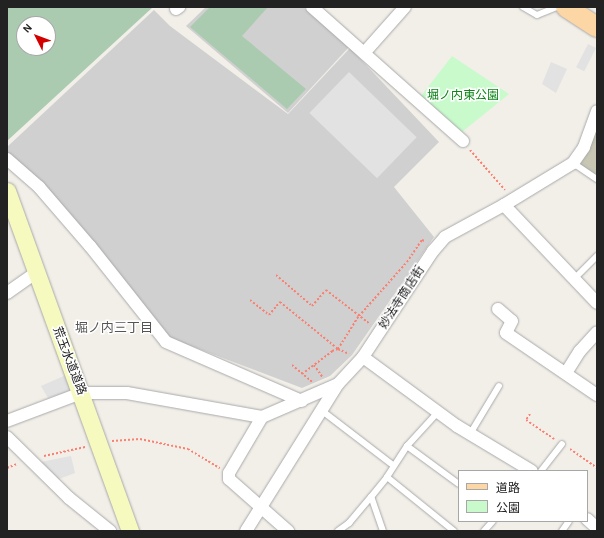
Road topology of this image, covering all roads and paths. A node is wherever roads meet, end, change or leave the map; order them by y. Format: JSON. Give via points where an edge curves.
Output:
{"nodes":[{"id":1,"x":406,"y":7,"type":"edge"},
{"id":2,"x":524,"y":7,"type":"edge"},
{"id":3,"x":557,"y":7,"type":"edge"},
{"id":4,"x":566,"y":7,"type":"edge"},
{"id":5,"x":317,"y":9,"type":"edge"},
{"id":6,"x":597,"y":27,"type":"edge"},
{"id":7,"x":365,"y":52,"type":"junction"},
{"id":8,"x":597,"y":110,"type":"edge"},
{"id":9,"x":463,"y":141,"type":"joint"},
{"id":10,"x":7,"y":160,"type":"edge"},
{"id":11,"x":573,"y":163,"type":"junction"},
{"id":12,"x":597,"y":179,"type":"edge"},
{"id":13,"x":7,"y":191,"type":"edge"},
{"id":14,"x":508,"y":202,"type":"junction"},
{"id":15,"x":11,"y":217,"type":"edge"},
{"id":16,"x":429,"y":244,"type":"dead end"},
{"id":17,"x":597,"y":256,"type":"edge"},
{"id":18,"x":36,"y":273,"type":"junction"},
{"id":19,"x":276,"y":275,"type":"dead end"},
{"id":20,"x":574,"y":279,"type":"junction"},
{"id":21,"x":7,"y":293,"type":"edge"},
{"id":22,"x":250,"y":300,"type":"dead end"},
{"id":23,"x":597,"y":303,"type":"edge"},
{"id":24,"x":498,"y":309,"type":"dead end"},
{"id":25,"x":359,"y":316,"type":"junction"},
{"id":26,"x":372,"y":326,"type":"dead end"},
{"id":27,"x":597,"y":332,"type":"edge"},
{"id":28,"x":338,"y":349,"type":"junction"},
{"id":29,"x":358,"y":356,"type":"junction"},
{"id":30,"x":314,"y":365,"type":"junction"},
{"id":31,"x":292,"y":366,"type":"dead end"},
{"id":32,"x":566,"y":373,"type":"junction"},
{"id":33,"x":302,"y":374,"type":"junction"},
{"id":34,"x":324,"y":379,"type":"dead end"},
{"id":35,"x":313,"y":383,"type":"dead end"},
{"id":36,"x":338,"y":384,"type":"junction"},
{"id":37,"x":499,"y":386,"type":"dead end"},
{"id":38,"x":81,"y":393,"type":"junction"},
{"id":39,"x":597,"y":395,"type":"edge"},
{"id":40,"x":302,"y":401,"type":"junction"},
{"id":41,"x":321,"y":410,"type":"junction"},
{"id":42,"x":438,"y":412,"type":"junction"},
{"id":43,"x":262,"y":416,"type":"junction"},
{"id":44,"x":7,"y":421,"type":"edge"},
{"id":45,"x":470,"y":434,"type":"junction"},
{"id":46,"x":7,"y":437,"type":"edge"},
{"id":47,"x":99,"y":443,"type":"junction"},
{"id":48,"x":562,"y":444,"type":"dead end"},
{"id":49,"x":407,"y":446,"type":"junction"},
{"id":50,"x":29,"y":459,"type":"junction"},
{"id":51,"x":393,"y":465,"type":"junction"},
{"id":52,"x":530,"y":470,"type":"edge"},
{"id":53,"x":542,"y":470,"type":"edge"},
{"id":54,"x":229,"y":473,"type":"junction"},
{"id":55,"x":387,"y":477,"type":"junction"},
{"id":56,"x":458,"y":483,"type":"edge"},
{"id":57,"x":371,"y":497,"type":"junction"},
{"id":58,"x":262,"y":506,"type":"junction"},
{"id":59,"x":588,"y":520,"type":"edge"},
{"id":60,"x":491,"y":522,"type":"edge"},
{"id":61,"x":568,"y":522,"type":"edge"},
{"id":62,"x":597,"y":528,"type":"edge"},
{"id":63,"x":110,"y":531,"type":"edge"},
{"id":64,"x":130,"y":531,"type":"edge"},
{"id":65,"x":246,"y":531,"type":"edge"},
{"id":66,"x":288,"y":531,"type":"edge"},
{"id":67,"x":338,"y":531,"type":"edge"},
{"id":68,"x":383,"y":531,"type":"edge"},
{"id":69,"x":454,"y":531,"type":"edge"},
{"id":70,"x":484,"y":531,"type":"edge"},
{"id":71,"x":562,"y":531,"type":"edge"}],
"edges":[{"from":1,"to":7,"type":"street"},
{"from":2,"to":3,"type":"lane","via":[[537,15]]},
{"from":4,"to":6,"type":"main road"},
{"from":5,"to":7,"type":"street"},
{"from":7,"to":9,"type":"street"},
{"from":8,"to":11,"type":"street","name":"妙法寺商店街","via":[[584,147]]},
{"from":9,"to":14,"type":"path"},
{"from":10,"to":40,"type":"street","via":[[40,187],[166,342]]},
{"from":11,"to":12,"type":"lane"},
{"from":11,"to":14,"type":"street","name":"妙法寺商店街"},
{"from":13,"to":15,"type":"main road","name":"荒玉水道道路"},
{"from":14,"to":20,"type":"street"},
{"from":14,"to":29,"type":"street","name":"妙法寺商店街","via":[[445,237],[432,251]]},
{"from":15,"to":18,"type":"main road","name":"荒玉水道道路"},
{"from":16,"to":25,"type":"path","via":[[422,240],[407,262]]},
{"from":17,"to":20,"type":"lane"},
{"from":18,"to":21,"type":"street"},
{"from":18,"to":38,"type":"main road","name":"荒玉水道道路"},
{"from":19,"to":25,"type":"path","via":[[312,306],[326,290]]},
{"from":20,"to":23,"type":"street"},
{"from":22,"to":28,"type":"path","via":[[269,315],[280,302]]},
{"from":24,"to":32,"type":"street","via":[[512,321],[506,333]]},
{"from":25,"to":26,"type":"path"},
{"from":25,"to":28,"type":"path"},
{"from":27,"to":32,"type":"street","via":[[580,351]]},
{"from":28,"to":29,"type":"path"},
{"from":28,"to":30,"type":"path"},
{"from":29,"to":36,"type":"street","name":"妙法寺商店街"},
{"from":29,"to":42,"type":"street"},
{"from":30,"to":33,"type":"path"},
{"from":30,"to":34,"type":"path"},
{"from":31,"to":33,"type":"path"},
{"from":32,"to":39,"type":"street"},
{"from":33,"to":35,"type":"path"},
{"from":36,"to":40,"type":"street"},
{"from":36,"to":41,"type":"street","name":"妙法寺商店街"},
{"from":37,"to":45,"type":"lane"},
{"from":38,"to":43,"type":"street","via":[[127,393]]},
{"from":38,"to":44,"type":"street"},
{"from":38,"to":47,"type":"main road","name":"荒玉水道道路"},
{"from":40,"to":43,"type":"street"},
{"from":41,"to":51,"type":"lane"},
{"from":41,"to":58,"type":"street","name":"妙法寺商店街"},
{"from":42,"to":45,"type":"street"},
{"from":42,"to":49,"type":"lane"},
{"from":43,"to":54,"type":"street"},
{"from":45,"to":52,"type":"street"},
{"from":46,"to":50,"type":"street"},
{"from":47,"to":50,"type":"path"},
{"from":47,"to":54,"type":"path","via":[[124,440],[155,442],[188,449]]},
{"from":47,"to":64,"type":"main road","name":"荒玉水道道路"},
{"from":48,"to":53,"type":"lane"},
{"from":49,"to":51,"type":"lane"},
{"from":49,"to":56,"type":"lane"},
{"from":50,"to":63,"type":"street","via":[[69,498]]},
{"from":51,"to":55,"type":"lane"},
{"from":54,"to":58,"type":"street","via":[[230,479]]},
{"from":55,"to":57,"type":"lane"},
{"from":55,"to":69,"type":"lane"},
{"from":57,"to":67,"type":"lane","via":[[349,523]]},
{"from":57,"to":68,"type":"lane"},
{"from":58,"to":65,"type":"street","name":"妙法寺商店街"},
{"from":58,"to":66,"type":"street"},
{"from":59,"to":62,"type":"street"},
{"from":60,"to":70,"type":"lane"},
{"from":61,"to":71,"type":"lane"}]}
